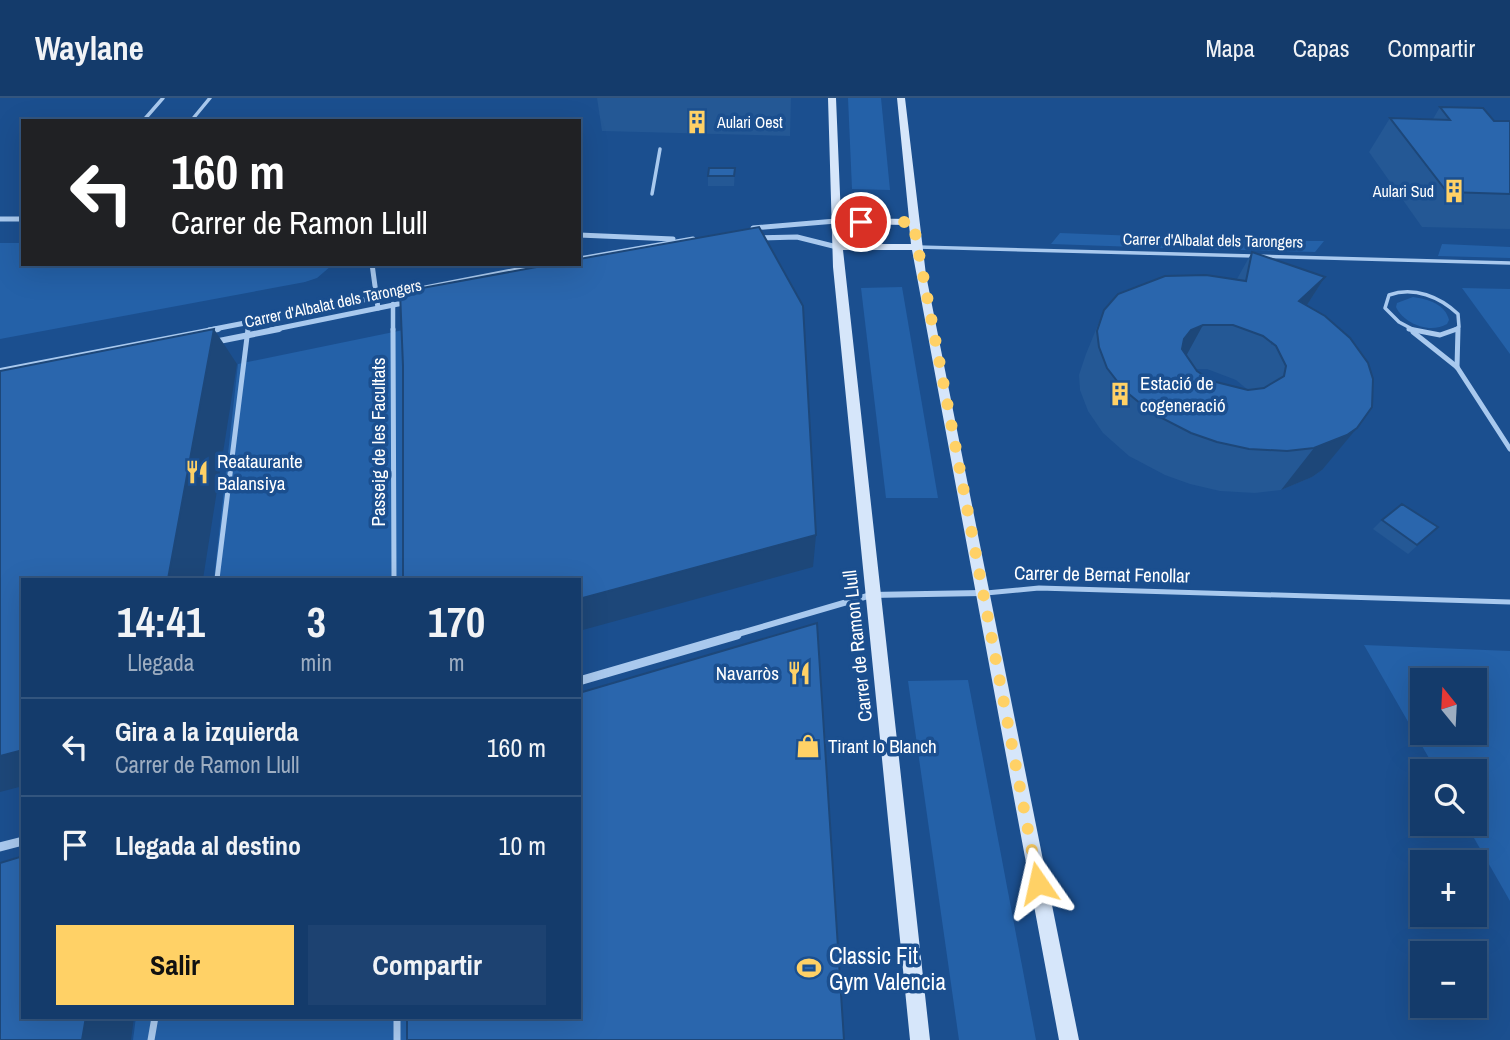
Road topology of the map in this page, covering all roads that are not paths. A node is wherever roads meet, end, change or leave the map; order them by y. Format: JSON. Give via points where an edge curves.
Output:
{"nodes":[{"id":1,"x":163,"y":98,"type":"edge"},
{"id":2,"x":210,"y":98,"type":"edge"},
{"id":3,"x":832,"y":98,"type":"edge"},
{"id":4,"x":901,"y":98,"type":"edge"},
{"id":5,"x":144,"y":119,"type":"edge"},
{"id":6,"x":193,"y":119,"type":"edge"},
{"id":7,"x":660,"y":149,"type":"dead end"},
{"id":8,"x":652,"y":194,"type":"dead end"},
{"id":9,"x":0,"y":219,"type":"edge"},
{"id":10,"x":21,"y":219,"type":"edge"},
{"id":11,"x":836,"y":221,"type":"junction"},
{"id":12,"x":913,"y":222,"type":"junction"},
{"id":13,"x":743,"y":230,"type":"edge"},
{"id":14,"x":581,"y":235,"type":"edge"},
{"id":15,"x":702,"y":237,"type":"edge"},
{"id":16,"x":688,"y":240,"type":"junction"},
{"id":17,"x":747,"y":240,"type":"edge"},
{"id":18,"x":837,"y":247,"type":"junction"},
{"id":19,"x":916,"y":247,"type":"junction"},
{"id":20,"x":581,"y":259,"type":"edge"},
{"id":21,"x":1510,"y":263,"type":"edge"},
{"id":22,"x":372,"y":266,"type":"edge"},
{"id":23,"x":538,"y":266,"type":"edge"},
{"id":24,"x":377,"y":297,"type":"junction"},
{"id":25,"x":420,"y":300,"type":"edge"},
{"id":26,"x":393,"y":304,"type":"junction"},
{"id":27,"x":379,"y":307,"type":"junction"},
{"id":28,"x":249,"y":322,"type":"junction"},
{"id":29,"x":1398,"y":323,"type":"junction"},
{"id":30,"x":1459,"y":327,"type":"junction"},
{"id":31,"x":248,"y":335,"type":"junction"},
{"id":32,"x":209,"y":343,"type":"edge"},
{"id":33,"x":1457,"y":367,"type":"junction"},
{"id":34,"x":0,"y":371,"type":"edge"},
{"id":35,"x":1510,"y":449,"type":"edge"},
{"id":36,"x":217,"y":578,"type":"edge"},
{"id":37,"x":394,"y":578,"type":"edge"},
{"id":38,"x":982,"y":593,"type":"junction"},
{"id":39,"x":871,"y":594,"type":"junction"},
{"id":40,"x":1510,"y":602,"type":"edge"},
{"id":41,"x":581,"y":680,"type":"edge"},
{"id":42,"x":21,"y":842,"type":"edge"},
{"id":43,"x":0,"y":848,"type":"edge"},
{"id":44,"x":155,"y":1019,"type":"edge"},
{"id":45,"x":397,"y":1019,"type":"edge"},
{"id":46,"x":152,"y":1040,"type":"edge"},
{"id":47,"x":397,"y":1040,"type":"edge"},
{"id":48,"x":920,"y":1040,"type":"edge"},
{"id":49,"x":1069,"y":1040,"type":"edge"}],
"edges":[{"from":1,"to":5,"type":"lane"},
{"from":2,"to":6,"type":"lane"},
{"from":3,"to":11,"type":"main road","name":"Carrer de Ramon Llull"},
{"from":4,"to":12,"type":"main road"},
{"from":7,"to":8,"type":"lane"},
{"from":9,"to":10,"type":"street"},
{"from":11,"to":12,"type":"main road"},
{"from":11,"to":13,"type":"street"},
{"from":11,"to":18,"type":"main road","name":"Carrer de Ramon Llull"},
{"from":12,"to":19,"type":"main road"},
{"from":14,"to":16,"type":"street"},
{"from":15,"to":16,"type":"street"},
{"from":16,"to":20,"type":"street"},
{"from":17,"to":18,"type":"street","via":[[797,237]]},
{"from":18,"to":19,"type":"main road"},
{"from":18,"to":39,"type":"main road","name":"Carrer de Ramon Llull"},
{"from":19,"to":21,"type":"lane","name":"Carrer d'Albalat dels Tarongers"},
{"from":19,"to":38,"type":"main road"},
{"from":22,"to":24,"type":"street"},
{"from":23,"to":24,"type":"street","name":"Carrer d'Albalat dels Tarongers"},
{"from":24,"to":27,"type":"street"},
{"from":24,"to":28,"type":"street","name":"Carrer d'Albalat dels Tarongers"},
{"from":25,"to":26,"type":"street","name":"Carrer d'Albalat dels Tarongers"},
{"from":26,"to":27,"type":"street","name":"Carrer d'Albalat dels Tarongers"},
{"from":26,"to":37,"type":"street","name":"Passeig de les Facultats"},
{"from":27,"to":31,"type":"street","name":"Carrer d'Albalat dels Tarongers"},
{"from":28,"to":31,"type":"street"},
{"from":28,"to":34,"type":"street","name":"Carrer d'Albalat dels Tarongers"},
{"from":29,"to":30,"type":"lane","via":[[1434,335]]},
{"from":29,"to":30,"type":"lane","via":[[1385,301],[1389,295],[1408,291],[1451,307],[1458,314]]},
{"from":29,"to":33,"type":"lane"},
{"from":30,"to":33,"type":"lane"},
{"from":31,"to":32,"type":"street","name":"Carrer d'Albalat dels Tarongers"},
{"from":31,"to":36,"type":"street"},
{"from":33,"to":35,"type":"lane"},
{"from":38,"to":39,"type":"street","name":"Carrer de Bernat Fenollar"},
{"from":38,"to":40,"type":"lane","name":"Carrer de Bernat Fenollar","via":[[1038,588]]},
{"from":38,"to":49,"type":"main road"},
{"from":39,"to":41,"type":"street","name":"Carrer de Bernat Fenollar"},
{"from":39,"to":48,"type":"main road","name":"Carrer de Ramon Llull"},
{"from":42,"to":43,"type":"street"},
{"from":44,"to":46,"type":"street"},
{"from":45,"to":47,"type":"street"}]}
